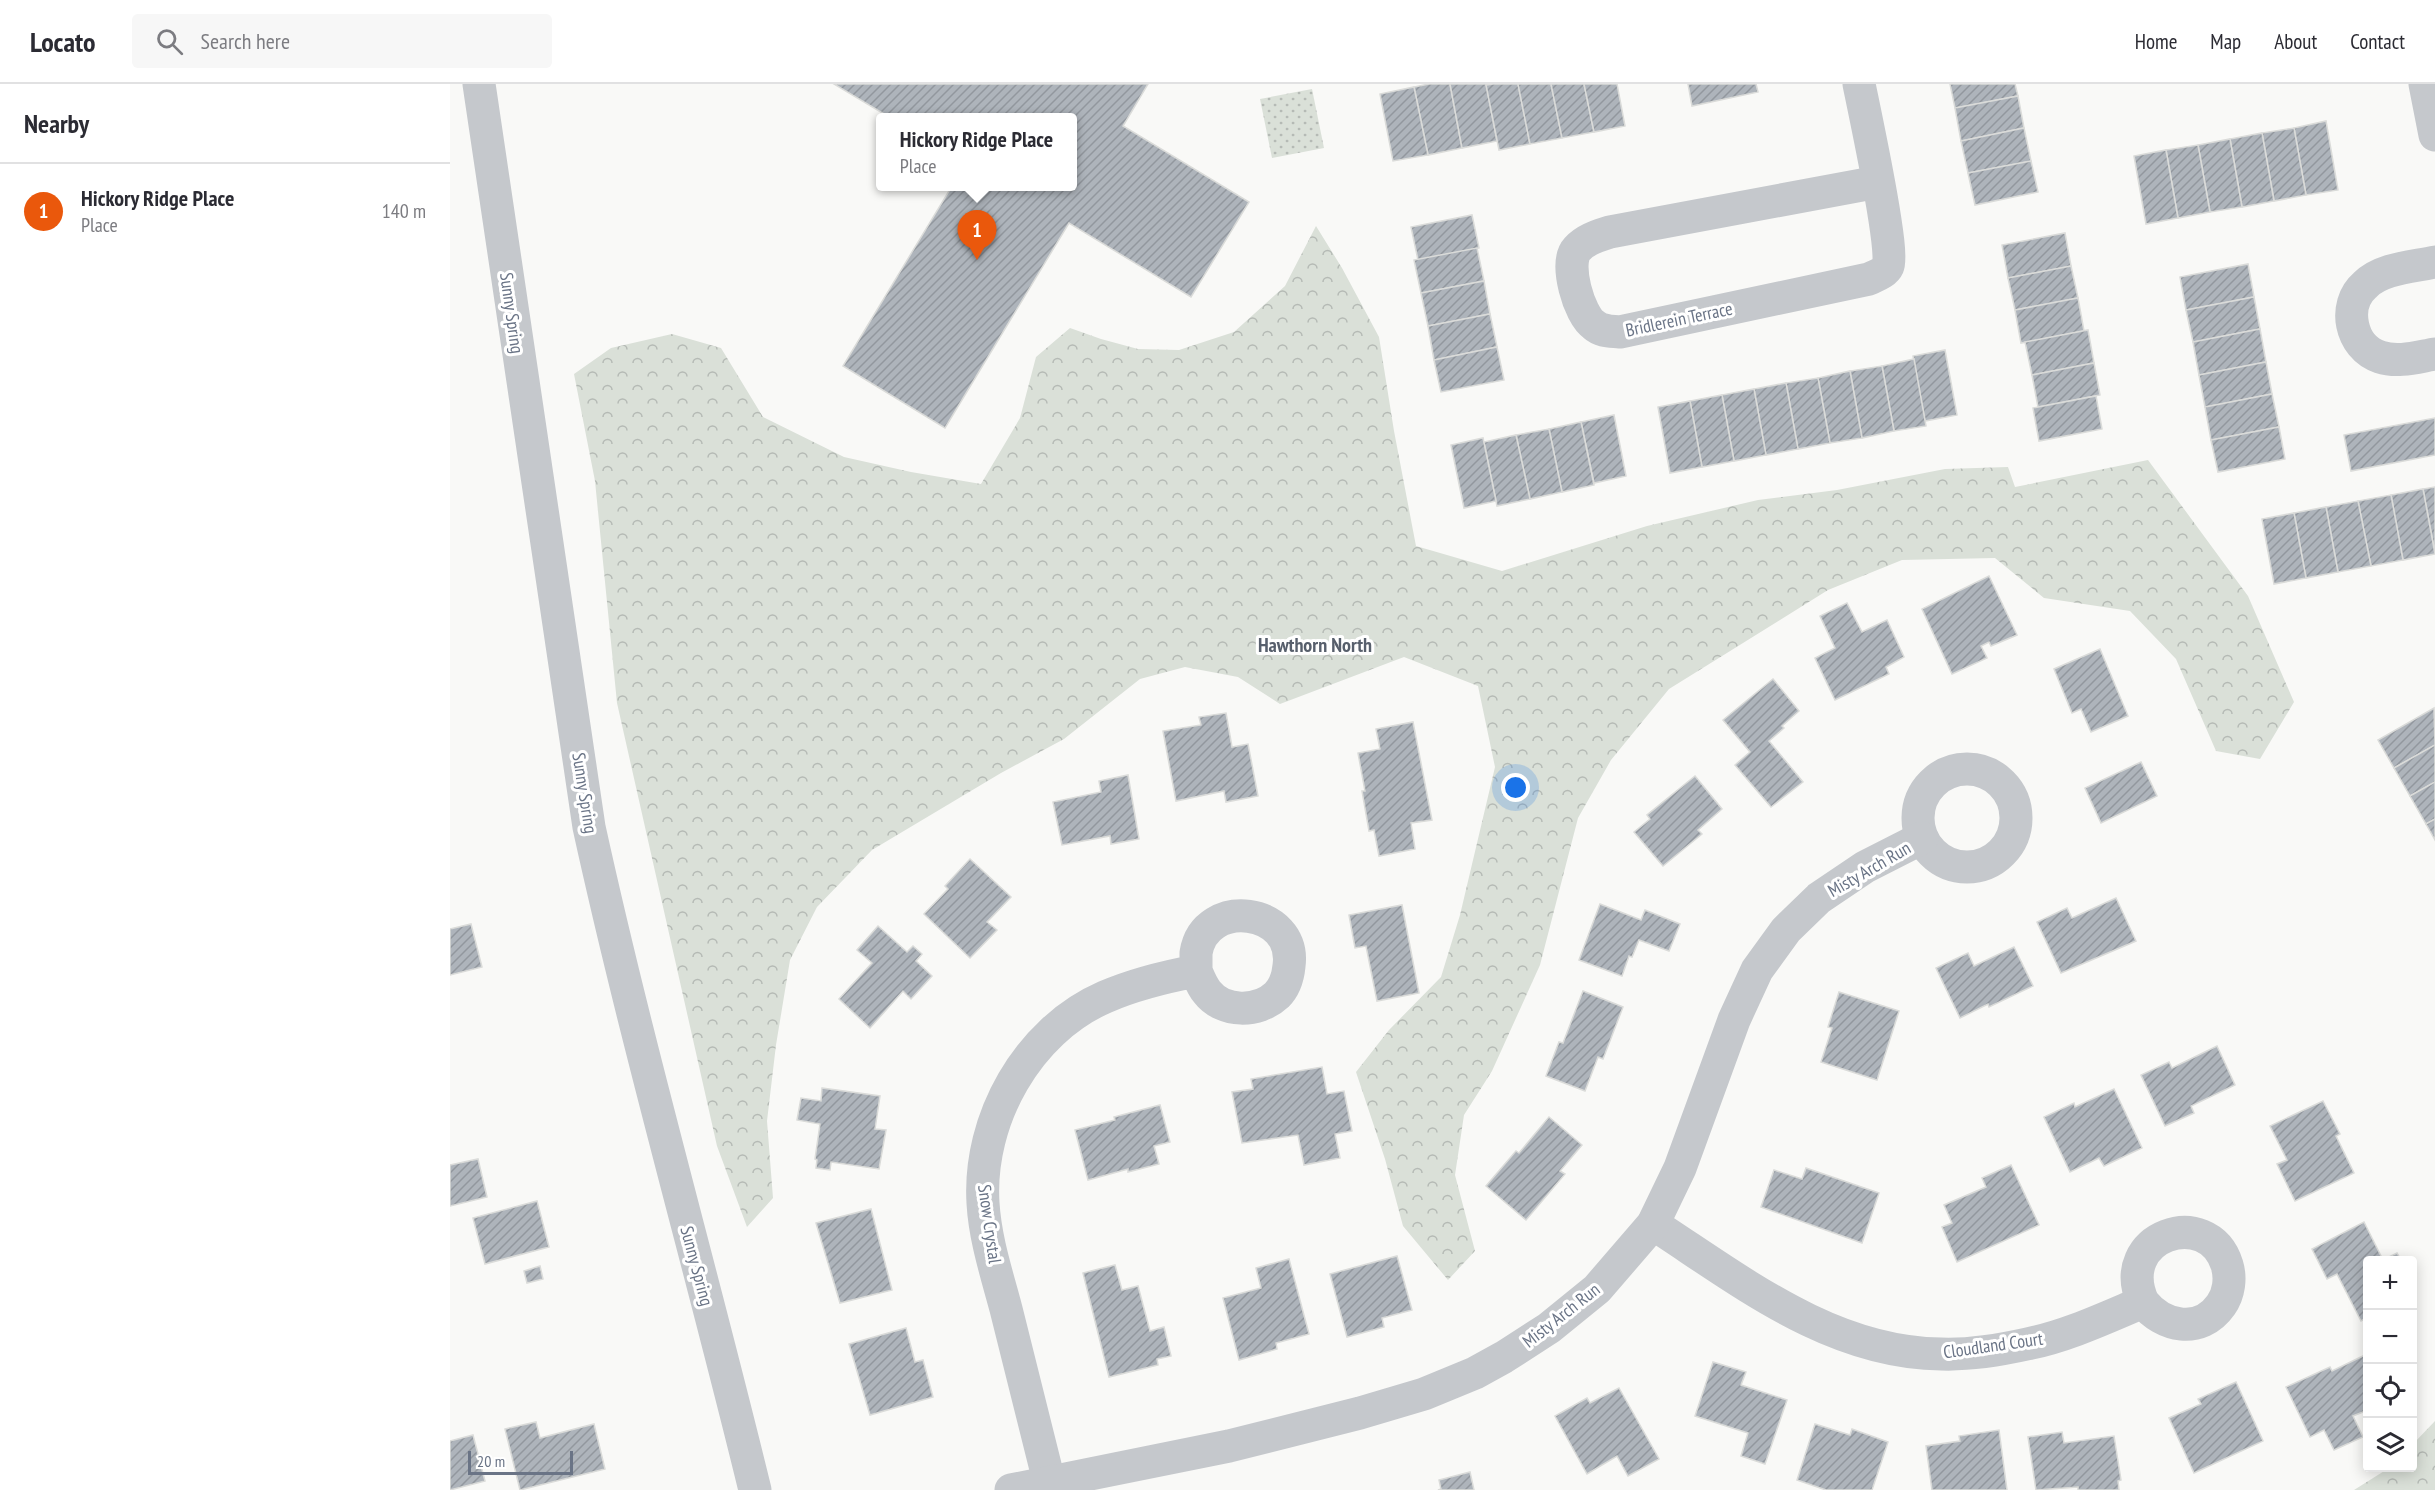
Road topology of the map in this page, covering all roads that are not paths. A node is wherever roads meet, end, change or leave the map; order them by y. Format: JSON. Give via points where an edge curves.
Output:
{"nodes":[{"id":1,"x":479,"y":84,"type":"edge"},
{"id":2,"x":1859,"y":84,"type":"edge"},
{"id":3,"x":2425,"y":84,"type":"edge"},
{"id":4,"x":2435,"y":135,"type":"edge"},
{"id":5,"x":1878,"y":182,"type":"junction"},
{"id":6,"x":2435,"y":262,"type":"edge"},
{"id":7,"x":2435,"y":354,"type":"edge"},
{"id":8,"x":1922,"y":838,"type":"dead end"},
{"id":9,"x":1196,"y":971,"type":"dead end"},
{"id":10,"x":1653,"y":1224,"type":"junction"},
{"id":11,"x":2143,"y":1302,"type":"dead end"},
{"id":12,"x":1049,"y":1481,"type":"junction"},
{"id":13,"x":755,"y":1490,"type":"edge"},
{"id":14,"x":1011,"y":1490,"type":"edge"}],
"edges":[{"from":1,"to":13,"type":"street","name":"Sunny Spring","via":[[589,827],[651,1093]]},
{"from":2,"to":5,"type":"street","name":"Bridlerein Terrace"},
{"from":3,"to":4,"type":"street"},
{"from":5,"to":5,"type":"street","name":"Bridlerein Terrace","via":[[1888,266],[1869,279],[1620,332],[1604,332],[1582,312],[1571,268],[1575,250],[1588,240],[1610,232]]},
{"from":6,"to":7,"type":"street","via":[[2381,275],[2365,284],[2354,298],[2352,312],[2354,332],[2363,346],[2379,357],[2400,360]]},
{"from":8,"to":10,"type":"street","name":"Misty Arch Run","via":[[1865,867],[1820,898],[1785,930],[1757,970],[1734,1020],[1680,1168]]},
{"from":9,"to":12,"type":"street","name":"Snow Crystal","via":[[1151,979],[1103,998],[1068,1020],[1035,1049],[1007,1090],[991,1128],[983,1167],[983,1204],[991,1251]]},
{"from":10,"to":11,"type":"street","name":"Cloudland Court","via":[[1771,1301],[1814,1324],[1896,1349],[1941,1354],[2028,1344]]},
{"from":10,"to":12,"type":"street","name":"Misty Arch Run","via":[[1597,1289],[1549,1328],[1475,1373],[1424,1394],[1294,1430]]},
{"from":12,"to":14,"type":"street","name":"Misty Arch Run"}]}
